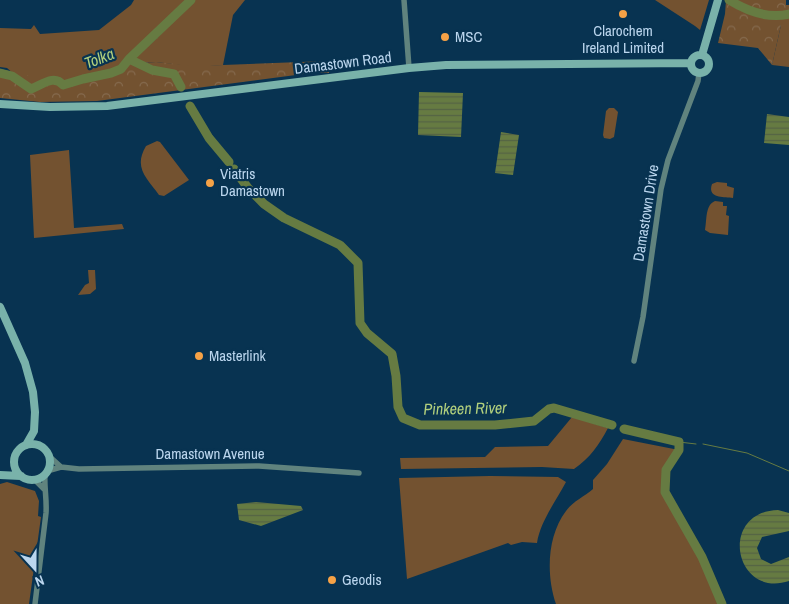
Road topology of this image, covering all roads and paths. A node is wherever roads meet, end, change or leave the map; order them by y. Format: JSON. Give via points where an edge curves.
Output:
{"nodes":[{"id":1,"x":404,"y":0,"type":"edge"},
{"id":2,"x":718,"y":0,"type":"edge"},
{"id":3,"x":702,"y":55,"type":"junction"},
{"id":4,"x":691,"y":63,"type":"junction"},
{"id":5,"x":409,"y":68,"type":"junction"},
{"id":6,"x":699,"y":73,"type":"junction"},
{"id":7,"x":0,"y":104,"type":"edge"},
{"id":8,"x":0,"y":307,"type":"edge"},
{"id":9,"x":634,"y":361,"type":"dead end"},
{"id":10,"x":34,"y":431,"type":"junction"},
{"id":11,"x":26,"y":445,"type":"junction"},
{"id":12,"x":42,"y":446,"type":"junction"},
{"id":13,"x":50,"y":457,"type":"junction"},
{"id":14,"x":14,"y":464,"type":"junction"},
{"id":15,"x":61,"y":467,"type":"junction"},
{"id":16,"x":46,"y":472,"type":"junction"},
{"id":17,"x":358,"y":473,"type":"dead end"},
{"id":18,"x":0,"y":475,"type":"edge"},
{"id":19,"x":21,"y":476,"type":"junction"},
{"id":20,"x":34,"y":479,"type":"junction"},
{"id":21,"x":44,"y":489,"type":"junction"},
{"id":22,"x":35,"y":604,"type":"edge"}],
"edges":[{"from":1,"to":5,"type":"street"},
{"from":2,"to":3,"type":"street"},
{"from":3,"to":4,"type":"street","via":[[695,56]]},
{"from":3,"to":6,"type":"street","via":[[709,65],[707,70]]},
{"from":4,"to":5,"type":"street","name":"Damastown Road","via":[[470,64]]},
{"from":4,"to":6,"type":"street","via":[[692,69]]},
{"from":5,"to":7,"type":"street","name":"Damastown Road","via":[[106,106]]},
{"from":6,"to":9,"type":"street","name":"Damastown Drive","via":[[661,189]]},
{"from":8,"to":10,"type":"street","via":[[29,378],[34,404]]},
{"from":10,"to":11,"type":"street"},
{"from":10,"to":12,"type":"street"},
{"from":11,"to":12,"type":"street"},
{"from":11,"to":14,"type":"street","via":[[17,452]]},
{"from":12,"to":13,"type":"street"},
{"from":13,"to":15,"type":"street"},
{"from":13,"to":16,"type":"street"},
{"from":14,"to":18,"type":"street"},
{"from":14,"to":19,"type":"street"},
{"from":15,"to":16,"type":"street","name":"Damastown Avenue"},
{"from":15,"to":17,"type":"street","name":"Damastown Avenue","via":[[259,466]]},
{"from":16,"to":20,"type":"street"},
{"from":16,"to":21,"type":"street"},
{"from":18,"to":19,"type":"street"},
{"from":19,"to":20,"type":"street"},
{"from":20,"to":21,"type":"street"},
{"from":21,"to":22,"type":"street","via":[[46,513]]}]}
